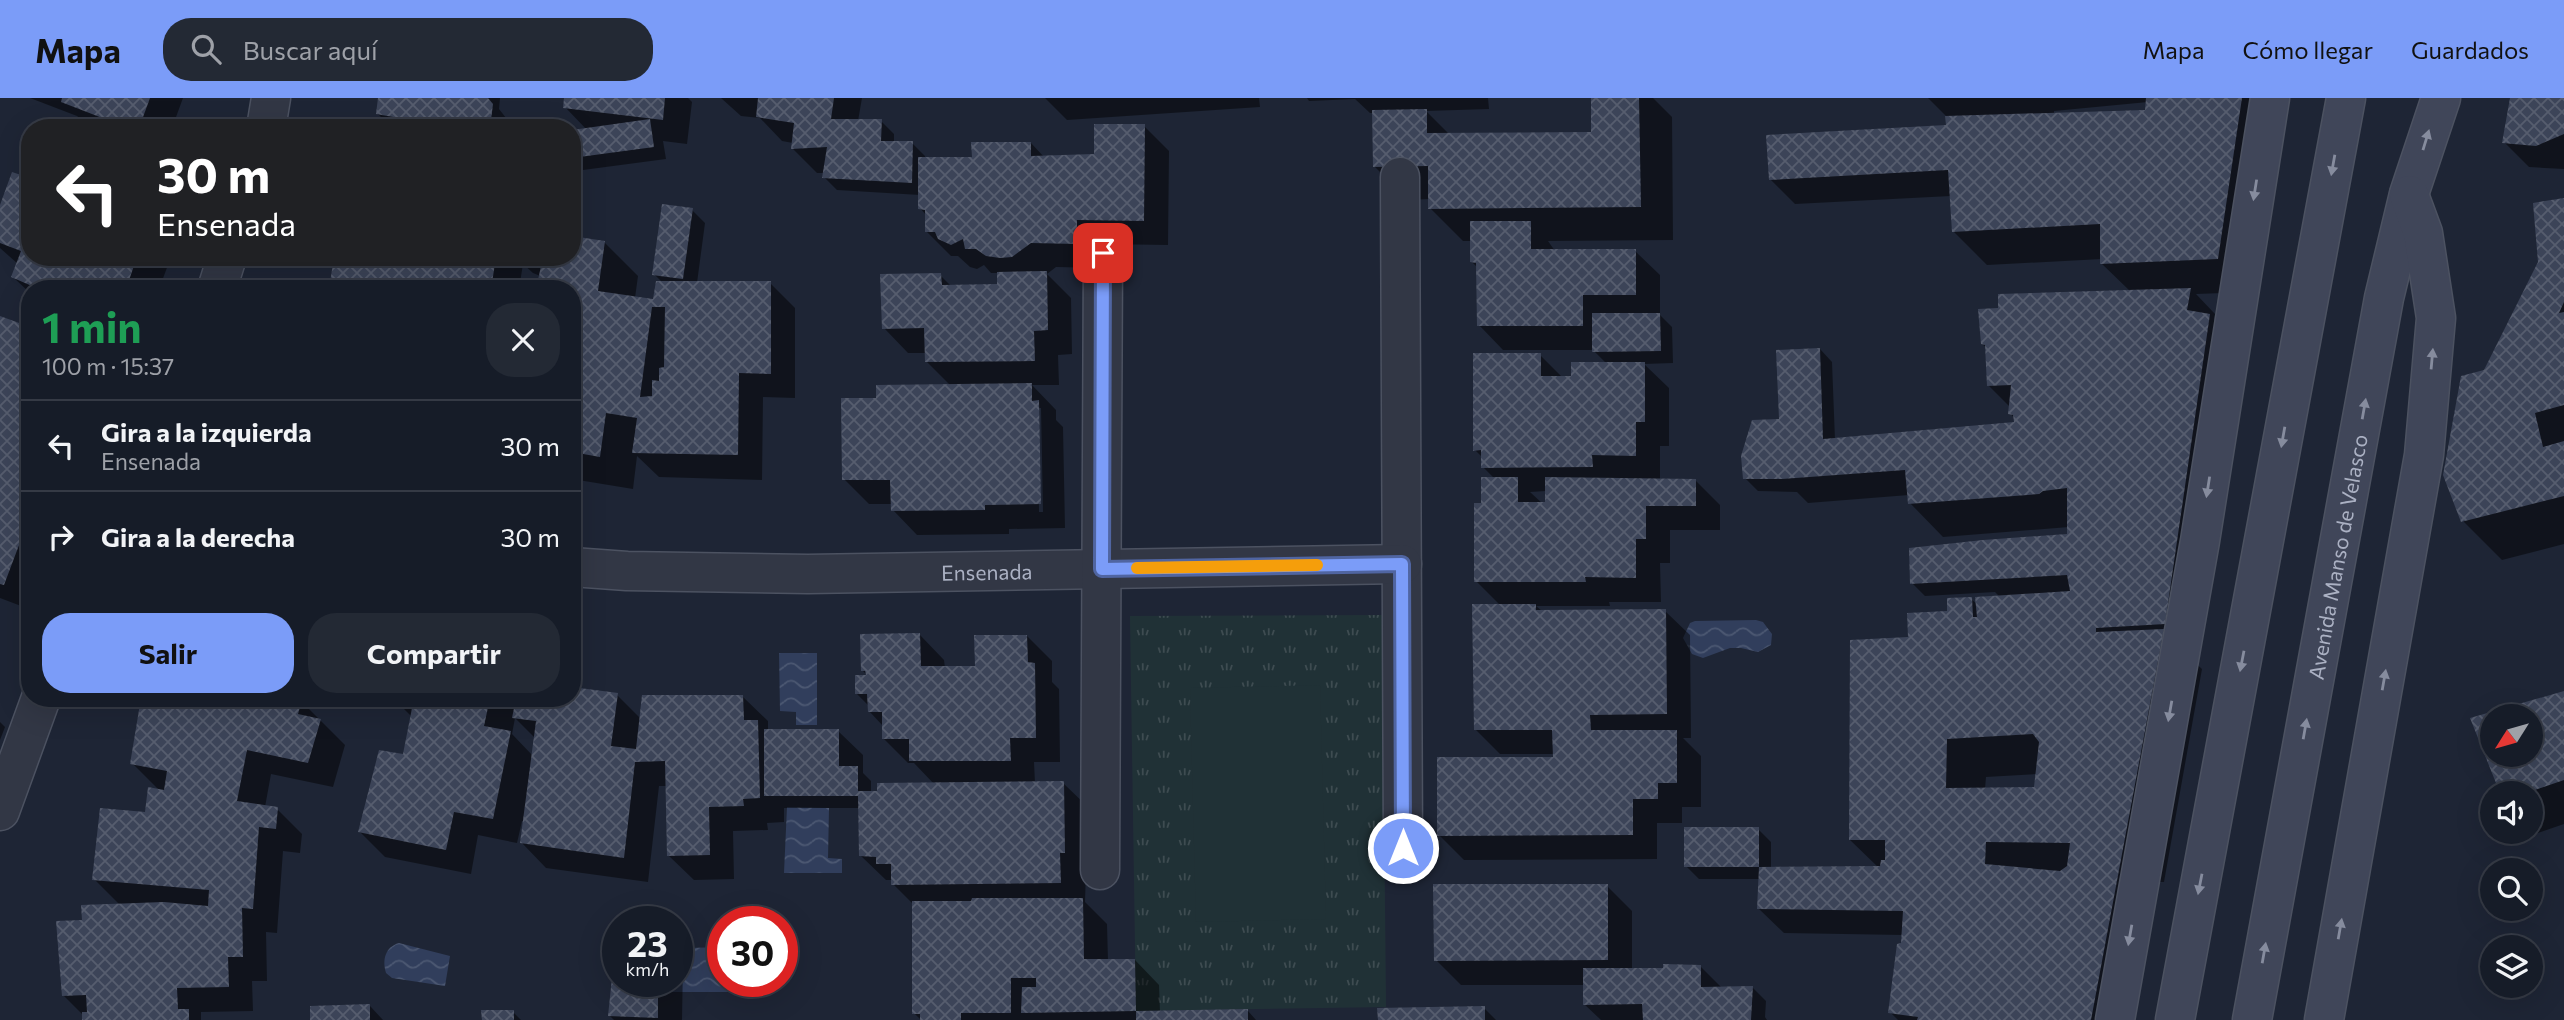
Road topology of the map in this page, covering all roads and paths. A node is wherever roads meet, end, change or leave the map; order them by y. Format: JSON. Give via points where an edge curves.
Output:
{"nodes":[{"id":1,"x":271,"y":98,"type":"edge"},
{"id":2,"x":2270,"y":98,"type":"edge"},
{"id":3,"x":2346,"y":98,"type":"edge"},
{"id":4,"x":2441,"y":98,"type":"edge"},
{"id":5,"x":268,"y":119,"type":"edge"},
{"id":6,"x":1400,"y":177,"type":"dead end"},
{"id":7,"x":2409,"y":194,"type":"junction"},
{"id":8,"x":1103,"y":253,"type":"dead end"},
{"id":9,"x":1402,"y":564,"type":"junction"},
{"id":10,"x":581,"y":568,"type":"edge"},
{"id":11,"x":1102,"y":569,"type":"junction"},
{"id":12,"x":38,"y":707,"type":"edge"},
{"id":13,"x":0,"y":811,"type":"edge"},
{"id":14,"x":1403,"y":848,"type":"dead end"},
{"id":15,"x":1100,"y":870,"type":"dead end"},
{"id":16,"x":2115,"y":1020,"type":"edge"},
{"id":17,"x":2175,"y":1020,"type":"edge"},
{"id":18,"x":2252,"y":1020,"type":"edge"},
{"id":19,"x":2324,"y":1020,"type":"edge"}],
"edges":[{"from":1,"to":5,"type":"street"},
{"from":2,"to":16,"type":"main road","one_way":true,"via":[[2197,554]]},
{"from":3,"to":17,"type":"main road","one_way":true},
{"from":7,"to":4,"type":"main road","name":"Avenida Manso de Velasco","one_way":true},
{"from":6,"to":9,"type":"street"},
{"from":18,"to":7,"type":"main road","name":"Avenida Manso de Velasco","one_way":true,"via":[[2381,312]]},
{"from":19,"to":7,"type":"main road","one_way":true,"via":[[2424,455],[2436,318],[2423,233]]},
{"from":8,"to":11,"type":"street"},
{"from":9,"to":11,"type":"street","name":"Ensenada"},
{"from":9,"to":14,"type":"street"},
{"from":10,"to":11,"type":"street","name":"Ensenada","via":[[808,574]]},
{"from":11,"to":15,"type":"street"},
{"from":12,"to":13,"type":"street"}]}
